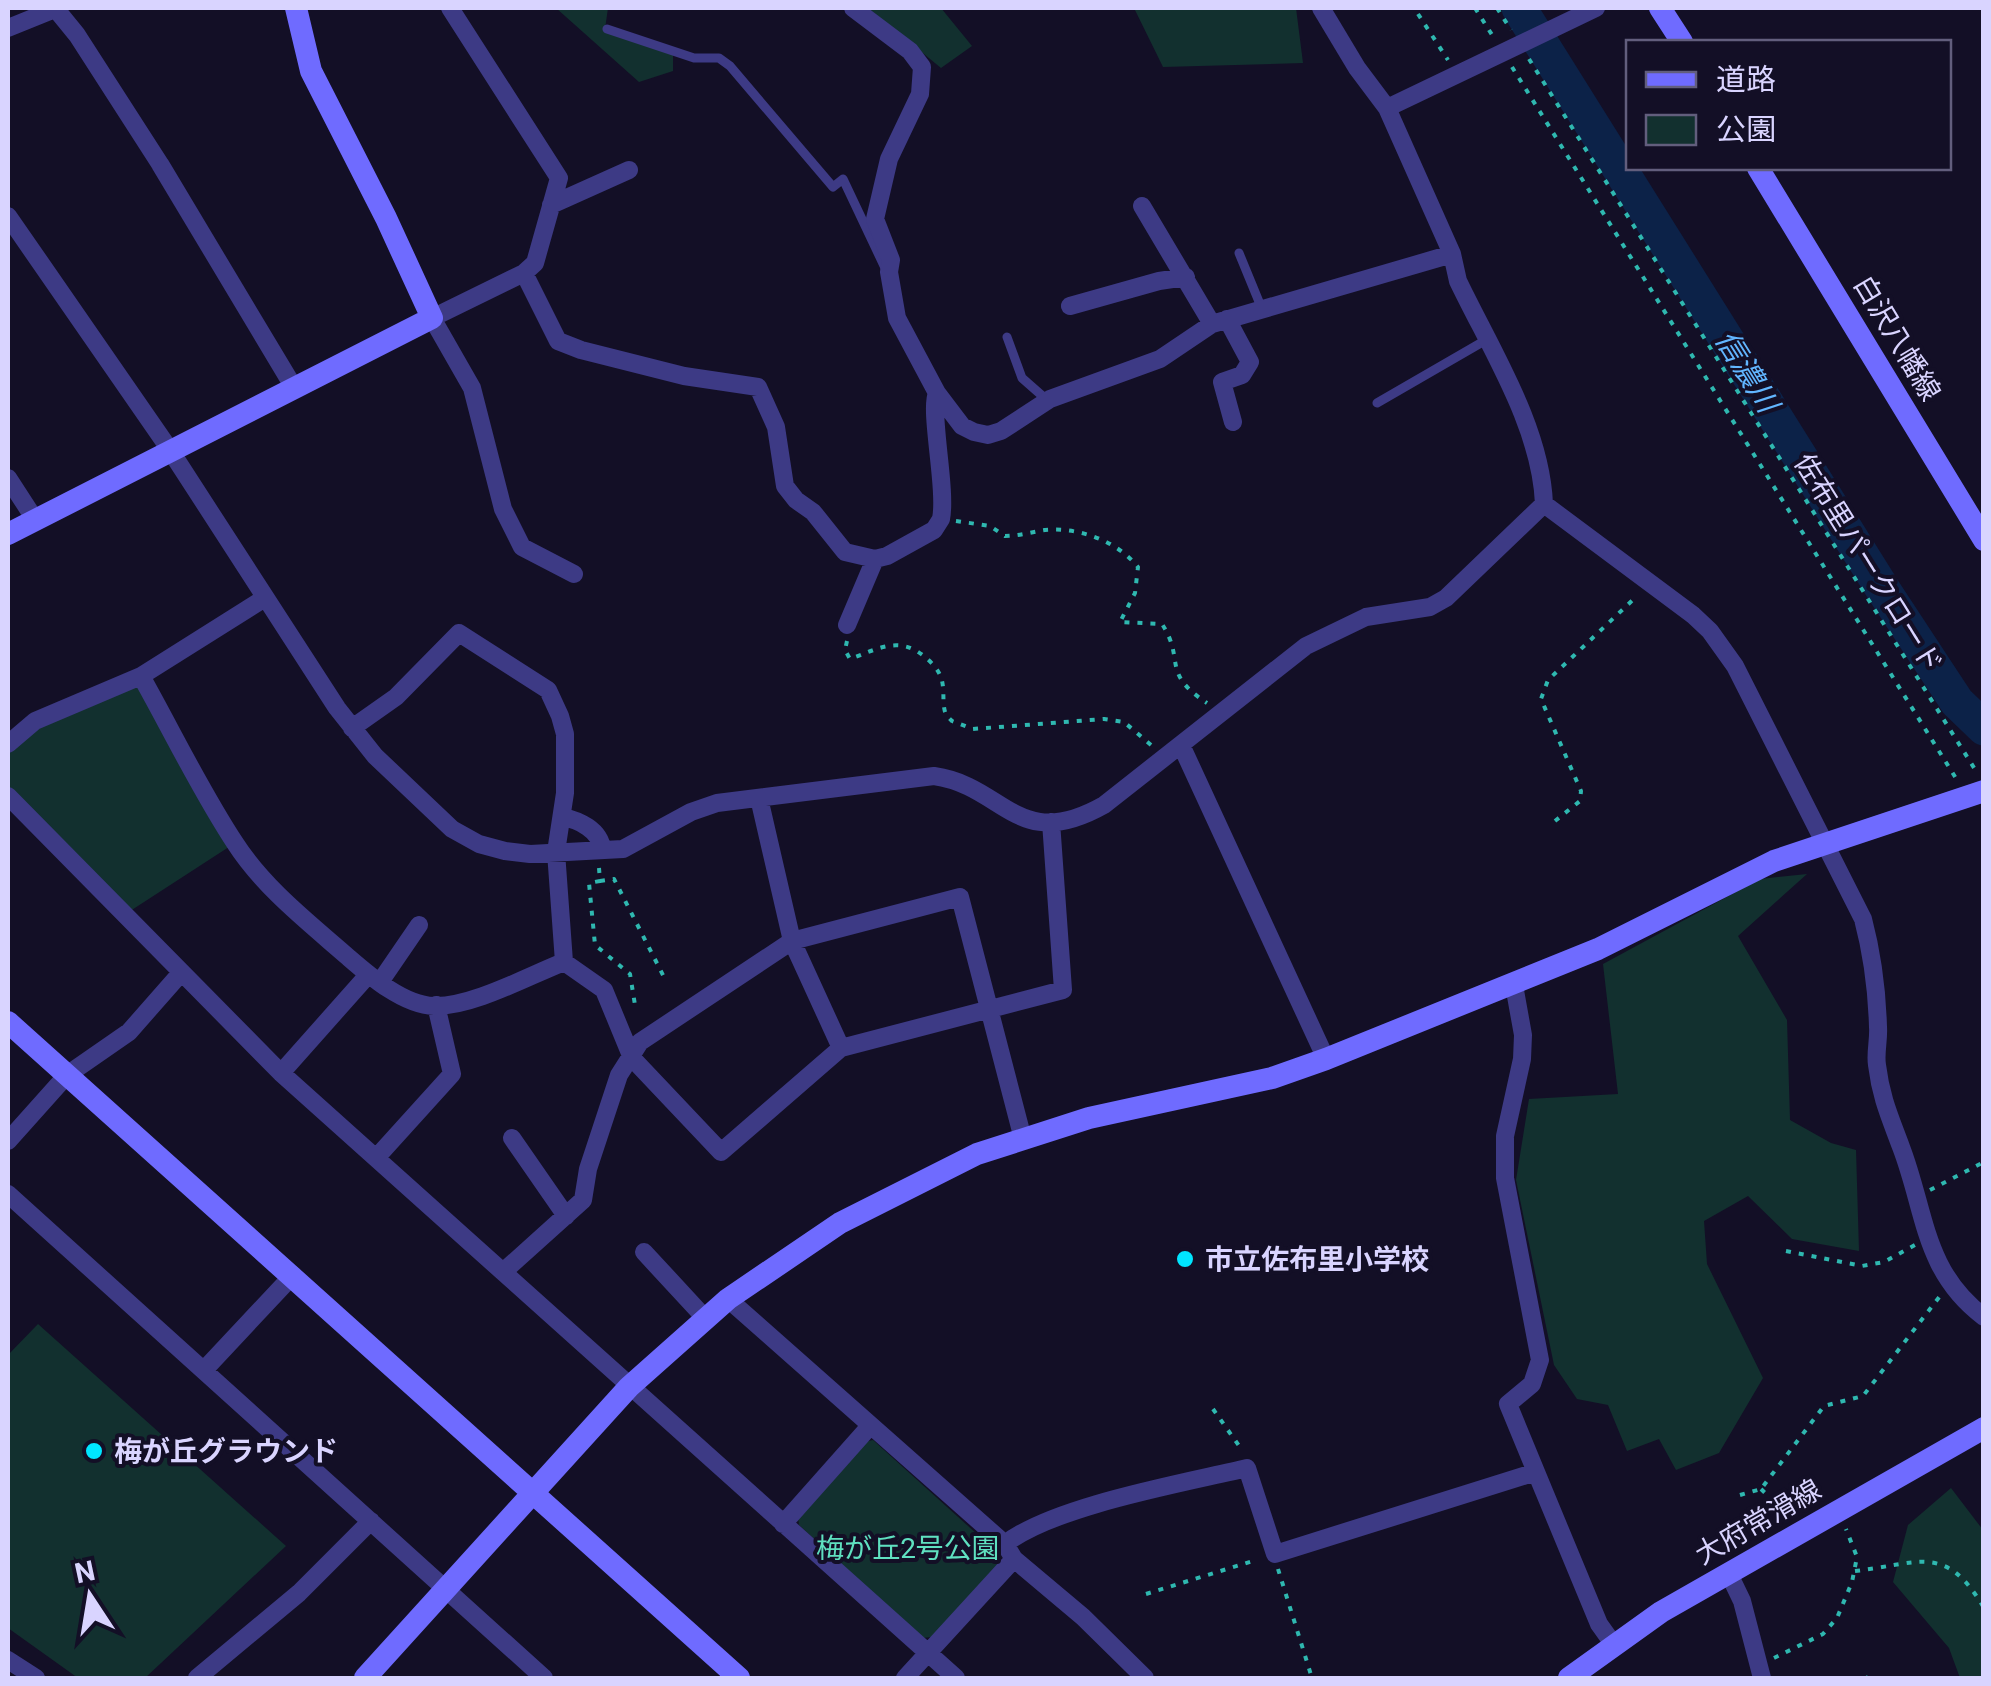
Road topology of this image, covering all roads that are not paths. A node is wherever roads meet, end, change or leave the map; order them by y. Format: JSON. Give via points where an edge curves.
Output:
{"nodes":[{"id":1,"x":55,"y":8,"type":"edge"},
{"id":2,"x":296,"y":8,"type":"edge"},
{"id":3,"x":450,"y":8,"type":"edge"},
{"id":4,"x":853,"y":8,"type":"edge"},
{"id":5,"x":1321,"y":8,"type":"edge"},
{"id":6,"x":1596,"y":8,"type":"edge"},
{"id":7,"x":1660,"y":8,"type":"edge"},
{"id":8,"x":8,"y":28,"type":"edge"},
{"id":9,"x":607,"y":29,"type":"dead end"},
{"id":10,"x":1681,"y":40,"type":"edge"},
{"id":11,"x":1388,"y":108,"type":"junction"},
{"id":12,"x":629,"y":170,"type":"dead end"},
{"id":13,"x":1759,"y":170,"type":"edge"},
{"id":14,"x":551,"y":206,"type":"junction"},
{"id":15,"x":1142,"y":206,"type":"dead end"},
{"id":16,"x":8,"y":216,"type":"edge"},
{"id":17,"x":1240,"y":253,"type":"dead end"},
{"id":18,"x":1452,"y":254,"type":"junction"},
{"id":19,"x":888,"y":272,"type":"junction"},
{"id":20,"x":524,"y":273,"type":"junction"},
{"id":21,"x":1186,"y":277,"type":"junction"},
{"id":22,"x":1070,"y":306,"type":"dead end"},
{"id":23,"x":1262,"y":308,"type":"junction"},
{"id":24,"x":432,"y":318,"type":"junction"},
{"id":25,"x":1219,"y":322,"type":"junction"},
{"id":26,"x":1007,"y":338,"type":"dead end"},
{"id":27,"x":1486,"y":340,"type":"junction"},
{"id":28,"x":293,"y":386,"type":"junction"},
{"id":29,"x":937,"y":392,"type":"junction"},
{"id":30,"x":1048,"y":401,"type":"junction"},
{"id":31,"x":1377,"y":403,"type":"dead end"},
{"id":32,"x":1234,"y":422,"type":"dead end"},
{"id":33,"x":170,"y":450,"type":"junction"},
{"id":34,"x":8,"y":478,"type":"edge"},
{"id":35,"x":1544,"y":504,"type":"junction"},
{"id":36,"x":34,"y":518,"type":"junction"},
{"id":37,"x":8,"y":534,"type":"edge"},
{"id":38,"x":1984,"y":540,"type":"edge"},
{"id":39,"x":875,"y":560,"type":"junction"},
{"id":40,"x":574,"y":574,"type":"dead end"},
{"id":41,"x":265,"y":598,"type":"junction"},
{"id":42,"x":847,"y":625,"type":"road end"},
{"id":43,"x":141,"y":676,"type":"junction"},
{"id":44,"x":352,"y":728,"type":"junction"},
{"id":45,"x":8,"y":744,"type":"edge"},
{"id":46,"x":1182,"y":747,"type":"junction"},
{"id":47,"x":1978,"y":791,"type":"edge"},
{"id":48,"x":8,"y":796,"type":"edge"},
{"id":49,"x":759,"y":798,"type":"junction"},
{"id":50,"x":562,"y":817,"type":"junction"},
{"id":51,"x":1051,"y":822,"type":"junction"},
{"id":52,"x":1823,"y":844,"type":"junction"},
{"id":53,"x":599,"y":848,"type":"junction"},
{"id":54,"x":556,"y":852,"type":"junction"},
{"id":55,"x":419,"y":925,"type":"dead end"},
{"id":56,"x":792,"y":941,"type":"junction"},
{"id":57,"x":564,"y":962,"type":"junction"},
{"id":58,"x":180,"y":974,"type":"junction"},
{"id":59,"x":374,"y":979,"type":"junction"},
{"id":60,"x":1514,"y":985,"type":"junction"},
{"id":61,"x":436,"y":1005,"type":"junction"},
{"id":62,"x":989,"y":1009,"type":"junction"},
{"id":63,"x":8,"y":1022,"type":"edge"},
{"id":64,"x":841,"y":1048,"type":"junction"},
{"id":65,"x":631,"y":1054,"type":"junction"},
{"id":66,"x":1326,"y":1059,"type":"junction"},
{"id":67,"x":281,"y":1073,"type":"junction"},
{"id":68,"x":67,"y":1075,"type":"junction"},
{"id":69,"x":512,"y":1138,"type":"dead end"},
{"id":70,"x":1023,"y":1139,"type":"junction"},
{"id":71,"x":8,"y":1141,"type":"edge"},
{"id":72,"x":376,"y":1158,"type":"junction"},
{"id":73,"x":8,"y":1194,"type":"edge"},
{"id":74,"x":566,"y":1216,"type":"junction"},
{"id":75,"x":644,"y":1252,"type":"dead end"},
{"id":76,"x":503,"y":1272,"type":"junction"},
{"id":77,"x":293,"y":1275,"type":"junction"},
{"id":78,"x":728,"y":1299,"type":"junction"},
{"id":79,"x":1984,"y":1317,"type":"edge"},
{"id":80,"x":705,"y":1318,"type":"junction"},
{"id":81,"x":205,"y":1369,"type":"junction"},
{"id":82,"x":630,"y":1387,"type":"junction"},
{"id":83,"x":870,"y":1426,"type":"junction"},
{"id":84,"x":1984,"y":1428,"type":"edge"},
{"id":85,"x":1536,"y":1472,"type":"junction"},
{"id":86,"x":533,"y":1493,"type":"junction"},
{"id":87,"x":371,"y":1521,"type":"junction"},
{"id":88,"x":783,"y":1524,"type":"junction"},
{"id":89,"x":1010,"y":1552,"type":"junction"},
{"id":90,"x":1729,"y":1574,"type":"junction"},
{"id":91,"x":446,"y":1589,"type":"junction"},
{"id":92,"x":1614,"y":1645,"type":"junction"},
{"id":93,"x":929,"y":1653,"type":"junction"},
{"id":94,"x":10,"y":1666,"type":"edge"},
{"id":95,"x":1760,"y":1672,"type":"edge"},
{"id":96,"x":36,"y":1678,"type":"edge"},
{"id":97,"x":197,"y":1678,"type":"edge"},
{"id":98,"x":365,"y":1678,"type":"edge"},
{"id":99,"x":544,"y":1678,"type":"edge"},
{"id":100,"x":739,"y":1678,"type":"edge"},
{"id":101,"x":906,"y":1678,"type":"edge"},
{"id":102,"x":956,"y":1678,"type":"edge"},
{"id":103,"x":1145,"y":1678,"type":"edge"},
{"id":104,"x":1568,"y":1678,"type":"edge"}],
"edges":[{"from":1,"to":8,"type":"street"},
{"from":1,"to":28,"type":"street","via":[[160,164]]},
{"from":2,"to":24,"type":"street","via":[[311,71]]},
{"from":3,"to":14,"type":"street","via":[[559,178]]},
{"from":4,"to":19,"type":"street","via":[[918,58],[923,76],[889,159],[874,218],[891,260]]},
{"from":5,"to":11,"type":"street"},
{"from":6,"to":11,"type":"street"},
{"from":7,"to":10,"type":"street"},
{"from":9,"to":19,"type":"lane","via":[[730,66],[833,186],[843,179]]},
{"from":11,"to":18,"type":"street"},
{"from":12,"to":14,"type":"street"},
{"from":13,"to":38,"type":"street","name":"白沢八幡線"},
{"from":14,"to":20,"type":"street","via":[[535,263]]},
{"from":15,"to":21,"type":"street"},
{"from":16,"to":33,"type":"street"},
{"from":17,"to":23,"type":"lane"},
{"from":18,"to":23,"type":"street"},
{"from":18,"to":27,"type":"street"},
{"from":19,"to":29,"type":"street","via":[[897,318]]},
{"from":20,"to":24,"type":"street"},
{"from":20,"to":39,"type":"street","via":[[558,341],[684,376],[758,387],[776,427],[785,486],[845,552]]},
{"from":21,"to":22,"type":"street"},
{"from":21,"to":25,"type":"street"},
{"from":23,"to":25,"type":"street"},
{"from":24,"to":28,"type":"street"},
{"from":24,"to":40,"type":"street","via":[[472,388],[503,509],[522,547]]},
{"from":25,"to":30,"type":"street","via":[[1160,359]]},
{"from":25,"to":32,"type":"street","via":[[1250,362],[1242,376],[1222,382]]},
{"from":26,"to":30,"type":"lane","via":[[1022,378]]},
{"from":27,"to":31,"type":"lane"},
{"from":27,"to":35,"type":"street","via":[[1534,442]]},
{"from":28,"to":33,"type":"street"},
{"from":29,"to":30,"type":"street","via":[[962,426],[988,434]]},
{"from":29,"to":39,"type":"street","via":[[941,519],[934,530]]},
{"from":33,"to":36,"type":"street"},
{"from":33,"to":41,"type":"street"},
{"from":34,"to":36,"type":"street"},
{"from":35,"to":46,"type":"street","via":[[1446,598],[1430,608],[1366,617],[1306,646]]},
{"from":35,"to":52,"type":"street","via":[[1710,630],[1735,666]]},
{"from":36,"to":37,"type":"street"},
{"from":39,"to":42,"type":"street"},
{"from":41,"to":43,"type":"street"},
{"from":41,"to":44,"type":"street"},
{"from":43,"to":45,"type":"street","via":[[35,721]]},
{"from":43,"to":59,"type":"street","via":[[235,844],[296,911]]},
{"from":44,"to":50,"type":"street","via":[[396,696],[460,633],[548,690],[565,734]]},
{"from":44,"to":54,"type":"street","via":[[452,829],[505,852]]},
{"from":46,"to":51,"type":"street","via":[[1104,805]]},
{"from":46,"to":66,"type":"street"},
{"from":47,"to":52,"type":"street"},
{"from":48,"to":58,"type":"street"},
{"from":49,"to":51,"type":"street","via":[[934,776],[956,779],[1028,821]]},
{"from":49,"to":53,"type":"street","via":[[691,812],[622,849]]},
{"from":49,"to":56,"type":"street"},
{"from":50,"to":53,"type":"street","via":[[595,832]]},
{"from":50,"to":54,"type":"street"},
{"from":51,"to":62,"type":"street","via":[[1063,990]]},
{"from":52,"to":60,"type":"street","via":[[1758,868]]},
{"from":52,"to":79,"type":"street","via":[[1868,938],[1880,1087],[1936,1262],[1960,1299]]},
{"from":53,"to":54,"type":"street"},
{"from":54,"to":57,"type":"street"},
{"from":55,"to":59,"type":"street"},
{"from":56,"to":62,"type":"street","via":[[960,897]]},
{"from":56,"to":64,"type":"street"},
{"from":56,"to":65,"type":"street"},
{"from":57,"to":61,"type":"street","via":[[467,1000]]},
{"from":57,"to":65,"type":"street","via":[[604,990]]},
{"from":58,"to":67,"type":"street"},
{"from":58,"to":68,"type":"street","via":[[129,1032]]},
{"from":59,"to":61,"type":"street"},
{"from":59,"to":67,"type":"street"},
{"from":60,"to":66,"type":"street"},
{"from":60,"to":85,"type":"street","via":[[1522,1059],[1505,1136],[1505,1178],[1540,1360],[1532,1384],[1508,1404]]},
{"from":61,"to":72,"type":"street","via":[[452,1074]]},
{"from":62,"to":64,"type":"street"},
{"from":62,"to":70,"type":"street"},
{"from":63,"to":68,"type":"street"},
{"from":64,"to":65,"type":"street","via":[[721,1152]]},
{"from":65,"to":74,"type":"street","via":[[583,1200]]},
{"from":66,"to":70,"type":"street"},
{"from":67,"to":72,"type":"street"},
{"from":68,"to":71,"type":"street"},
{"from":68,"to":77,"type":"street"},
{"from":69,"to":74,"type":"street"},
{"from":70,"to":78,"type":"street","via":[[854,1214]]},
{"from":72,"to":76,"type":"street"},
{"from":73,"to":81,"type":"street"},
{"from":74,"to":76,"type":"street"},
{"from":75,"to":80,"type":"street"},
{"from":76,"to":82,"type":"street"},
{"from":77,"to":81,"type":"street"},
{"from":77,"to":86,"type":"street"},
{"from":78,"to":80,"type":"street"},
{"from":78,"to":83,"type":"street"},
{"from":80,"to":82,"type":"street"},
{"from":81,"to":87,"type":"street"},
{"from":82,"to":86,"type":"street"},
{"from":82,"to":88,"type":"street"},
{"from":83,"to":88,"type":"street"},
{"from":83,"to":89,"type":"street"},
{"from":84,"to":90,"type":"street","name":"大府常滑線"},
{"from":85,"to":89,"type":"street","via":[[1274,1554],[1247,1468],[1072,1513],[1018,1534]]},
{"from":85,"to":92,"type":"street","via":[[1599,1624]]},
{"from":86,"to":91,"type":"street"},
{"from":86,"to":100,"type":"street"},
{"from":87,"to":91,"type":"street"},
{"from":87,"to":97,"type":"street","via":[[299,1593]]},
{"from":88,"to":93,"type":"street"},
{"from":89,"to":93,"type":"street"},
{"from":89,"to":103,"type":"street"},
{"from":90,"to":92,"type":"street","name":"大府常滑線"},
{"from":90,"to":95,"type":"street"},
{"from":91,"to":98,"type":"street"},
{"from":91,"to":99,"type":"street"},
{"from":92,"to":104,"type":"street","name":"大府常滑線"},
{"from":93,"to":101,"type":"street"},
{"from":93,"to":102,"type":"street"},
{"from":94,"to":96,"type":"street"}]}
